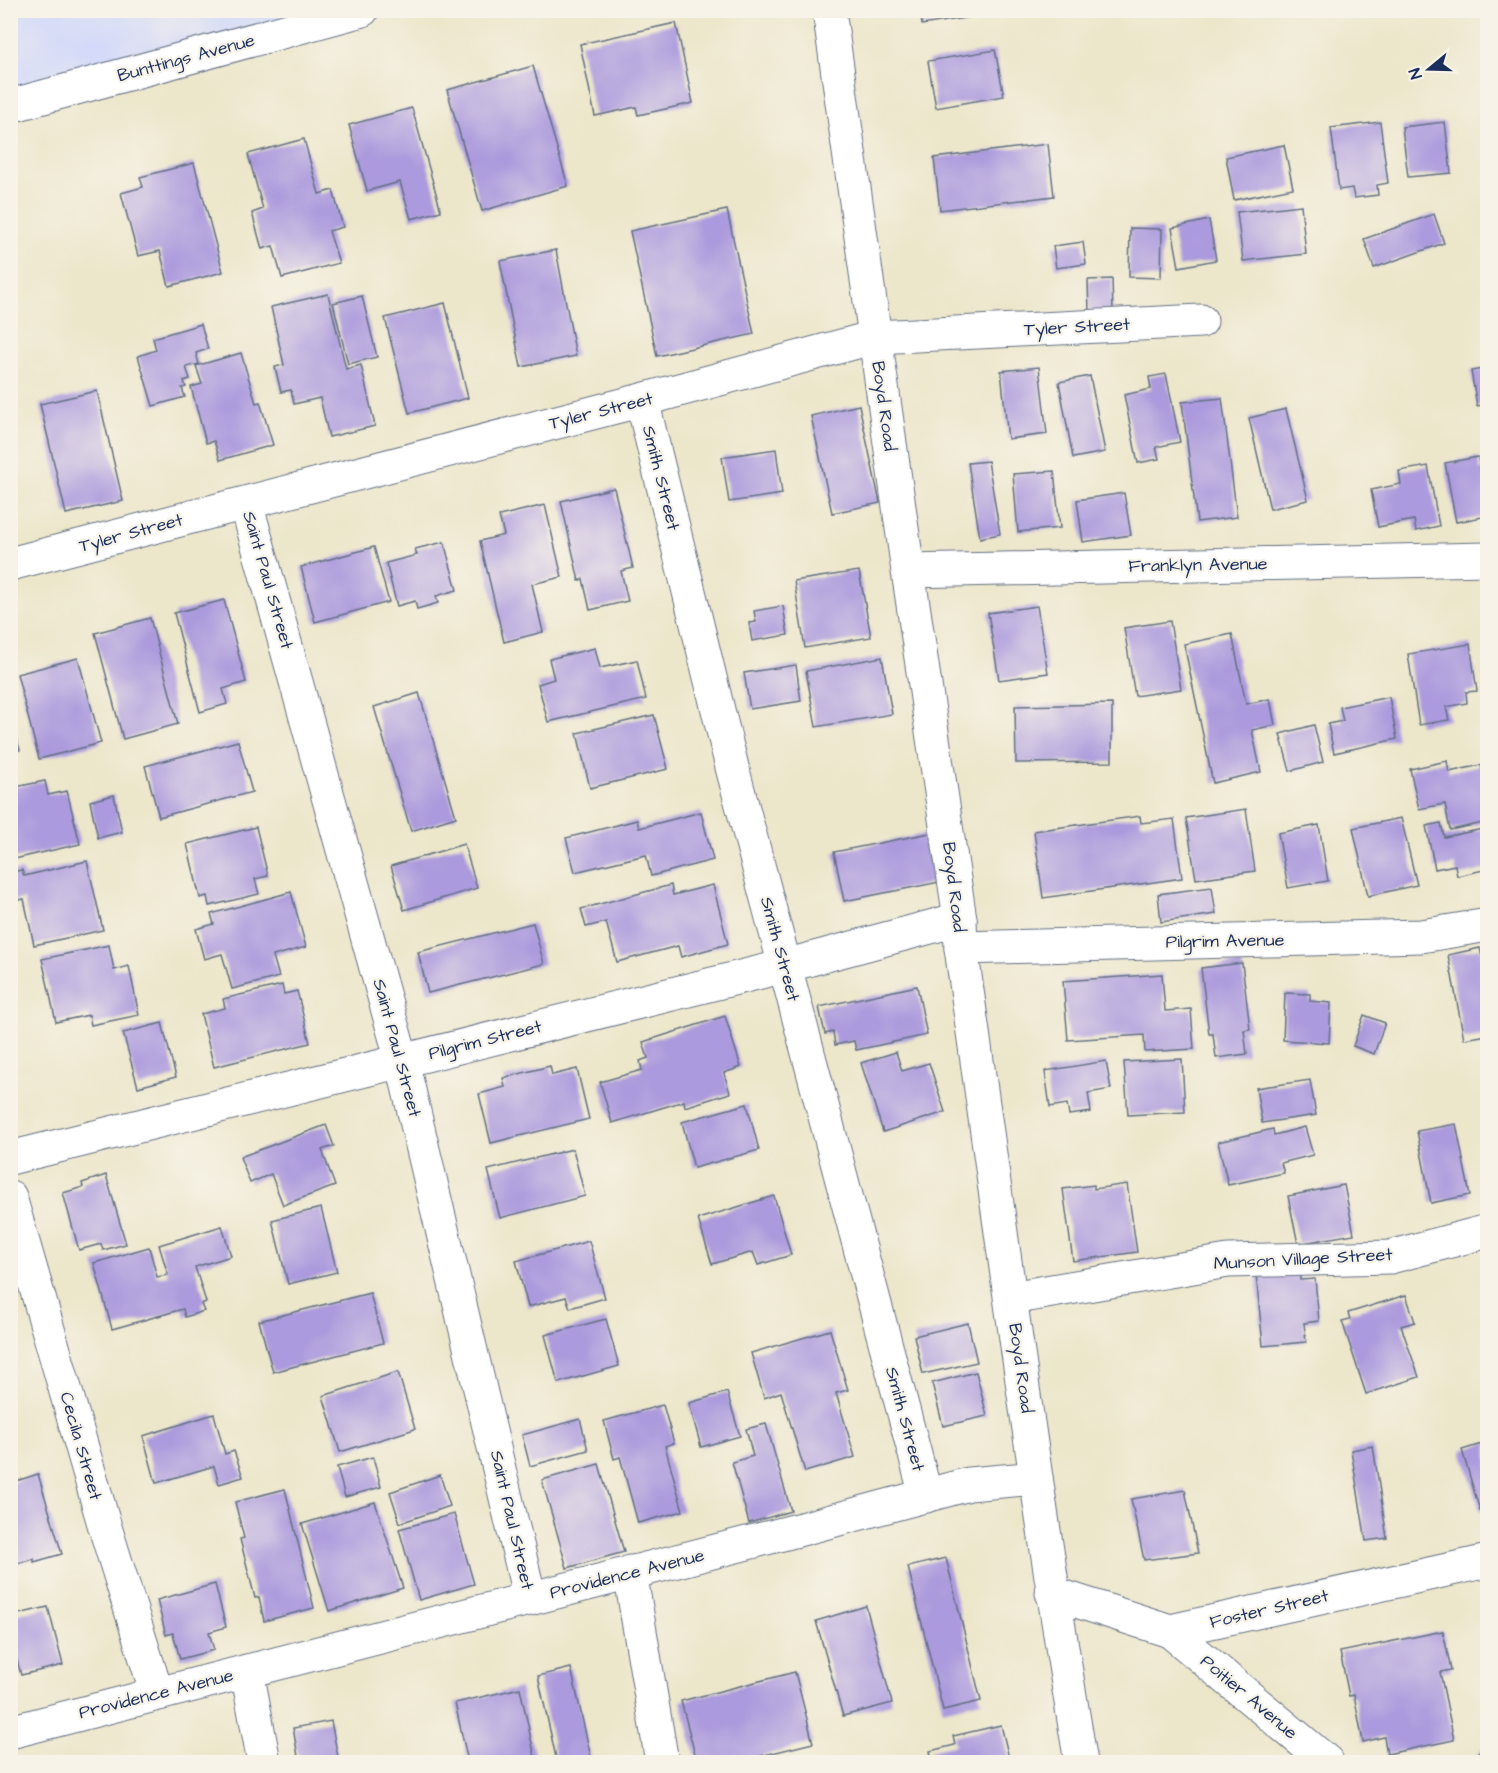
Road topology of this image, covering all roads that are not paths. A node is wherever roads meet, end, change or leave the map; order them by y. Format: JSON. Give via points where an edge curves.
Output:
{"nodes":[{"id":1,"x":362,"y":10,"type":"edge"},
{"id":2,"x":829,"y":10,"type":"edge"},
{"id":3,"x":10,"y":106,"type":"edge"},
{"id":4,"x":1201,"y":321,"type":"dead end"},
{"id":5,"x":875,"y":337,"type":"junction"},
{"id":6,"x":642,"y":400,"type":"junction"},
{"id":7,"x":246,"y":502,"type":"junction"},
{"id":8,"x":1488,"y":559,"type":"edge"},
{"id":9,"x":10,"y":564,"type":"edge"},
{"id":10,"x":908,"y":571,"type":"junction"},
{"id":11,"x":1488,"y":925,"type":"edge"},
{"id":12,"x":960,"y":934,"type":"junction"},
{"id":13,"x":785,"y":966,"type":"junction"},
{"id":14,"x":402,"y":1061,"type":"junction"},
{"id":15,"x":10,"y":1158,"type":"edge"},
{"id":16,"x":10,"y":1197,"type":"edge"},
{"id":17,"x":1488,"y":1231,"type":"edge"},
{"id":18,"x":1011,"y":1298,"type":"junction"},
{"id":19,"x":1036,"y":1478,"type":"junction"},
{"id":20,"x":926,"y":1496,"type":"junction"},
{"id":21,"x":1488,"y":1561,"type":"edge"},
{"id":22,"x":630,"y":1572,"type":"junction"},
{"id":23,"x":1052,"y":1593,"type":"junction"},
{"id":24,"x":530,"y":1599,"type":"junction"},
{"id":25,"x":1170,"y":1631,"type":"junction"},
{"id":26,"x":247,"y":1671,"type":"junction"},
{"id":27,"x":157,"y":1694,"type":"junction"},
{"id":28,"x":10,"y":1732,"type":"edge"},
{"id":29,"x":264,"y":1762,"type":"edge"},
{"id":30,"x":662,"y":1762,"type":"edge"},
{"id":31,"x":1081,"y":1762,"type":"edge"},
{"id":32,"x":1327,"y":1762,"type":"edge"}],
"edges":[{"from":1,"to":3,"type":"street","name":"Bunttings Avenue"},
{"from":2,"to":5,"type":"street","name":"Boyd Road"},
{"from":4,"to":5,"type":"street","name":"Tyler Street"},
{"from":5,"to":6,"type":"street","name":"Tyler Street"},
{"from":5,"to":10,"type":"street","name":"Boyd Road"},
{"from":6,"to":7,"type":"street","name":"Tyler Street"},
{"from":6,"to":13,"type":"street","name":"Smith Street"},
{"from":7,"to":9,"type":"street","name":"Tyler Street"},
{"from":7,"to":14,"type":"street","name":"Saint Paul Street"},
{"from":8,"to":10,"type":"street","name":"Franklyn Avenue"},
{"from":10,"to":12,"type":"street","name":"Boyd Road"},
{"from":11,"to":12,"type":"street","name":"Pilgrim Avenue","via":[[1421,936]]},
{"from":12,"to":13,"type":"street","name":"Pilgrim Street"},
{"from":12,"to":18,"type":"street","name":"Boyd Road"},
{"from":13,"to":14,"type":"street","name":"Pilgrim Street"},
{"from":13,"to":20,"type":"street","name":"Smith Street"},
{"from":14,"to":15,"type":"street","name":"Pilgrim Street"},
{"from":14,"to":24,"type":"street","name":"Saint Paul Street"},
{"from":16,"to":27,"type":"street","name":"Cecila Street"},
{"from":17,"to":18,"type":"street","name":"Munson Village Street","via":[[1390,1257],[1228,1261]]},
{"from":18,"to":19,"type":"street","name":"Boyd Road"},
{"from":19,"to":20,"type":"street","name":"Providence Avenue","via":[[969,1484]]},
{"from":19,"to":23,"type":"street","name":"Boyd Road"},
{"from":20,"to":22,"type":"street","name":"Providence Avenue"},
{"from":21,"to":25,"type":"street","name":"Foster Street"},
{"from":22,"to":24,"type":"street","name":"Providence Avenue"},
{"from":22,"to":30,"type":"street"},
{"from":23,"to":25,"type":"street"},
{"from":23,"to":31,"type":"street","name":"Boyd Road"},
{"from":24,"to":26,"type":"street","name":"Providence Avenue"},
{"from":25,"to":32,"type":"street","name":"Poitier Avenue"},
{"from":26,"to":27,"type":"street","name":"Providence Avenue"},
{"from":26,"to":29,"type":"street"},
{"from":27,"to":28,"type":"street","name":"Providence Avenue"}]}
